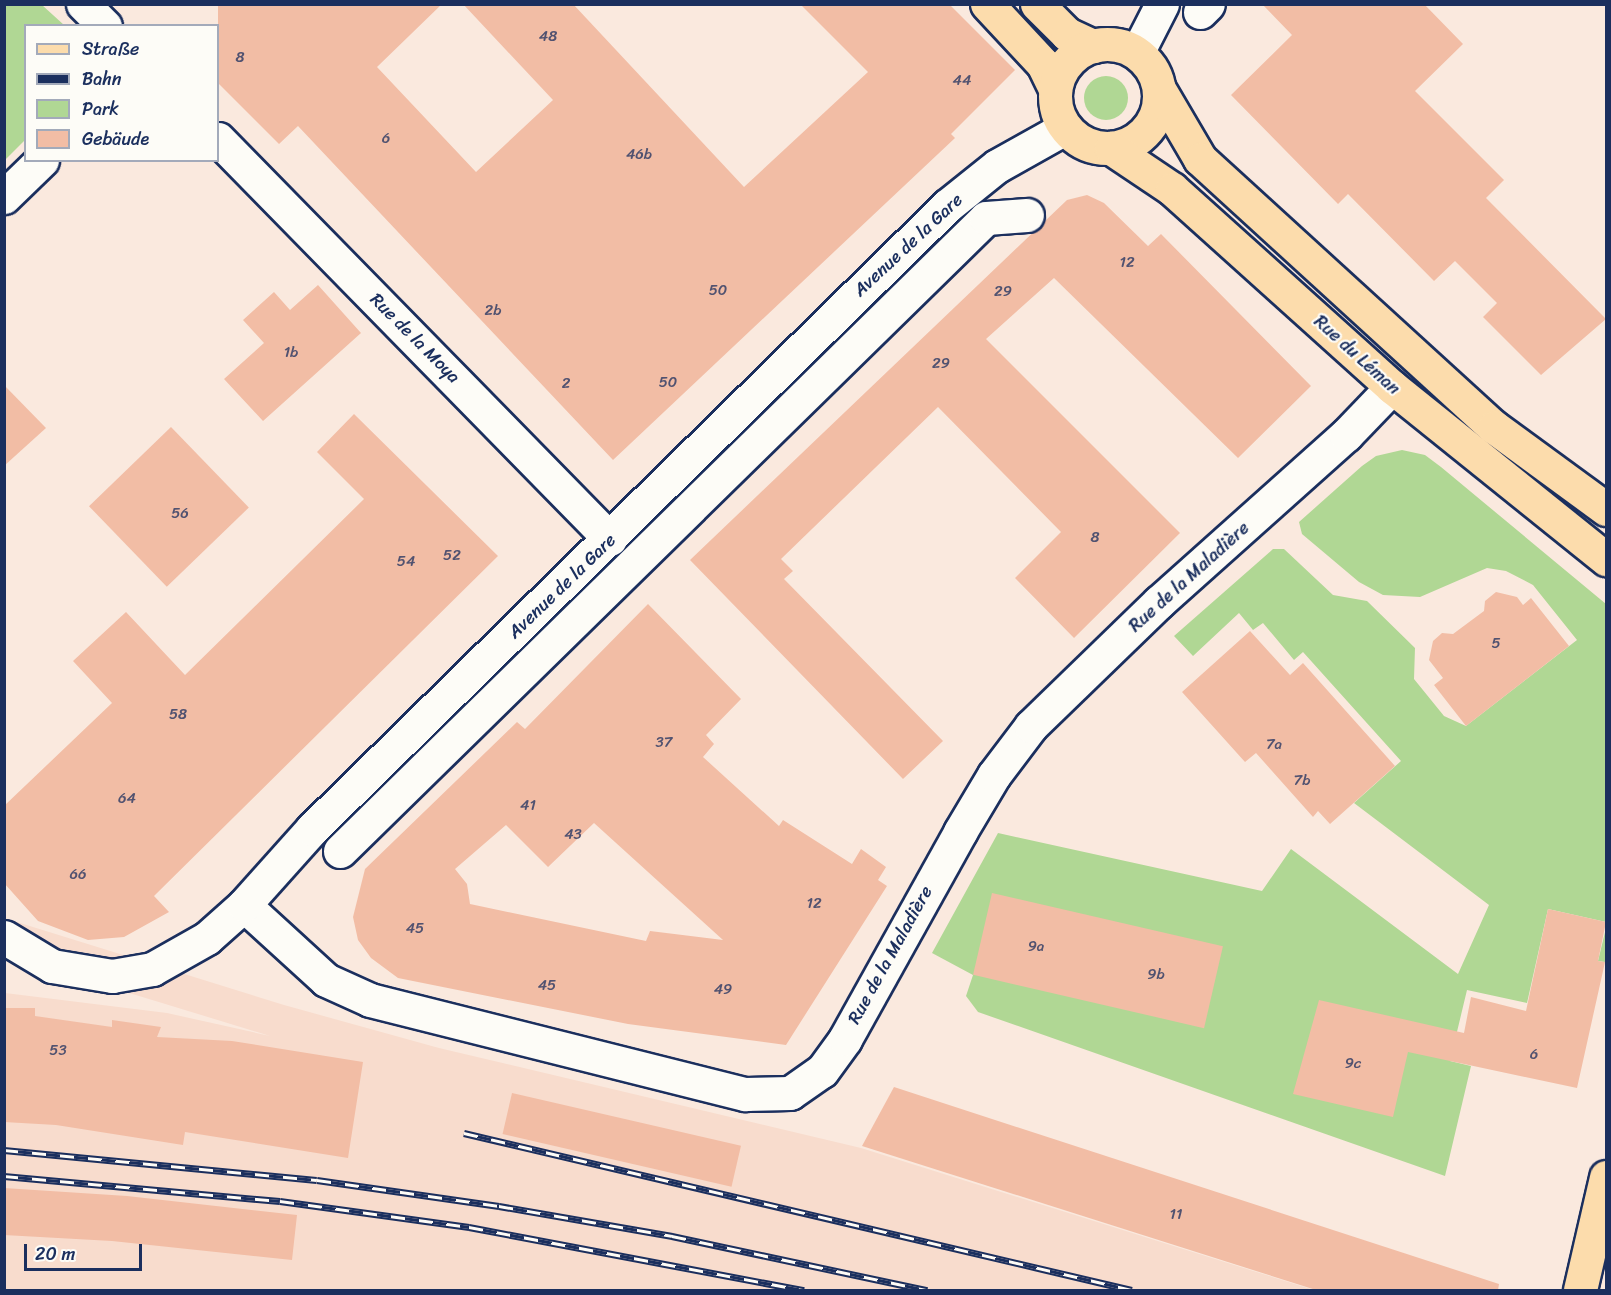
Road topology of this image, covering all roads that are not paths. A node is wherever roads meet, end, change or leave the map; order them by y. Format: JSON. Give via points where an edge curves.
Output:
{"nodes":[{"id":1,"x":83,"y":4,"type":"edge"},
{"id":2,"x":987,"y":4,"type":"edge"},
{"id":3,"x":1037,"y":4,"type":"edge"},
{"id":4,"x":1162,"y":4,"type":"edge"},
{"id":5,"x":103,"y":24,"type":"edge"},
{"id":6,"x":1093,"y":46,"type":"junction"},
{"id":7,"x":1137,"y":53,"type":"junction"},
{"id":8,"x":1055,"y":89,"type":"junction"},
{"id":9,"x":1159,"y":89,"type":"junction"},
{"id":10,"x":1065,"y":128,"type":"junction"},
{"id":11,"x":219,"y":139,"type":"edge"},
{"id":12,"x":1111,"y":148,"type":"junction"},
{"id":13,"x":40,"y":162,"type":"edge"},
{"id":14,"x":4,"y":197,"type":"edge"},
{"id":15,"x":1027,"y":215,"type":"dead end"},
{"id":16,"x":1392,"y":387,"type":"junction"},
{"id":17,"x":1606,"y":509,"type":"edge"},
{"id":18,"x":610,"y":539,"type":"junction"},
{"id":19,"x":1606,"y":559,"type":"edge"},
{"id":20,"x":340,"y":851,"type":"dead end"},
{"id":21,"x":244,"y":905,"type":"junction"},
{"id":22,"x":4,"y":937,"type":"edge"},
{"id":23,"x":1606,"y":1177,"type":"edge"},
{"id":24,"x":1580,"y":1290,"type":"edge"}],
"edges":[{"from":1,"to":5,"type":"street"},
{"from":2,"to":8,"type":"main road","via":[[1043,64]]},
{"from":3,"to":6,"type":"main road","via":[[1067,34]]},
{"from":4,"to":7,"type":"street"},
{"from":6,"to":7,"type":"main road","via":[[1115,45]]},
{"from":6,"to":8,"type":"main road","via":[[1065,65]]},
{"from":7,"to":9,"type":"main road","via":[[1151,68]]},
{"from":8,"to":10,"type":"main road","via":[[1055,108]]},
{"from":9,"to":12,"type":"main road","via":[[1157,110],[1147,129],[1131,142]]},
{"from":9,"to":17,"type":"main road","via":[[1200,159],[1494,427]]},
{"from":10,"to":12,"type":"main road","via":[[1081,141]]},
{"from":10,"to":18,"type":"street","name":"Avenue de la Gare","via":[[997,166],[947,206]]},
{"from":11,"to":18,"type":"street","name":"Rue de la Moya"},
{"from":12,"to":16,"type":"main road","name":"Rue du Léman","via":[[1172,189]]},
{"from":13,"to":14,"type":"street"},
{"from":15,"to":20,"type":"street","via":[[986,218]]},
{"from":16,"to":19,"type":"main road","name":"Rue du Léman"},
{"from":16,"to":21,"type":"street","name":"Rue de la Maladière","via":[[1346,435],[1160,602],[1031,726],[994,775],[844,1039],[822,1071],[790,1092],[745,1094],[370,1000],[326,980]]},
{"from":18,"to":21,"type":"street","name":"Avenue de la Gare","via":[[312,829]]},
{"from":21,"to":22,"type":"street","name":"Avenue de la Gare","via":[[190,951],[152,969],[101,975],[72,972],[35,958]]},
{"from":23,"to":24,"type":"main road"}]}
